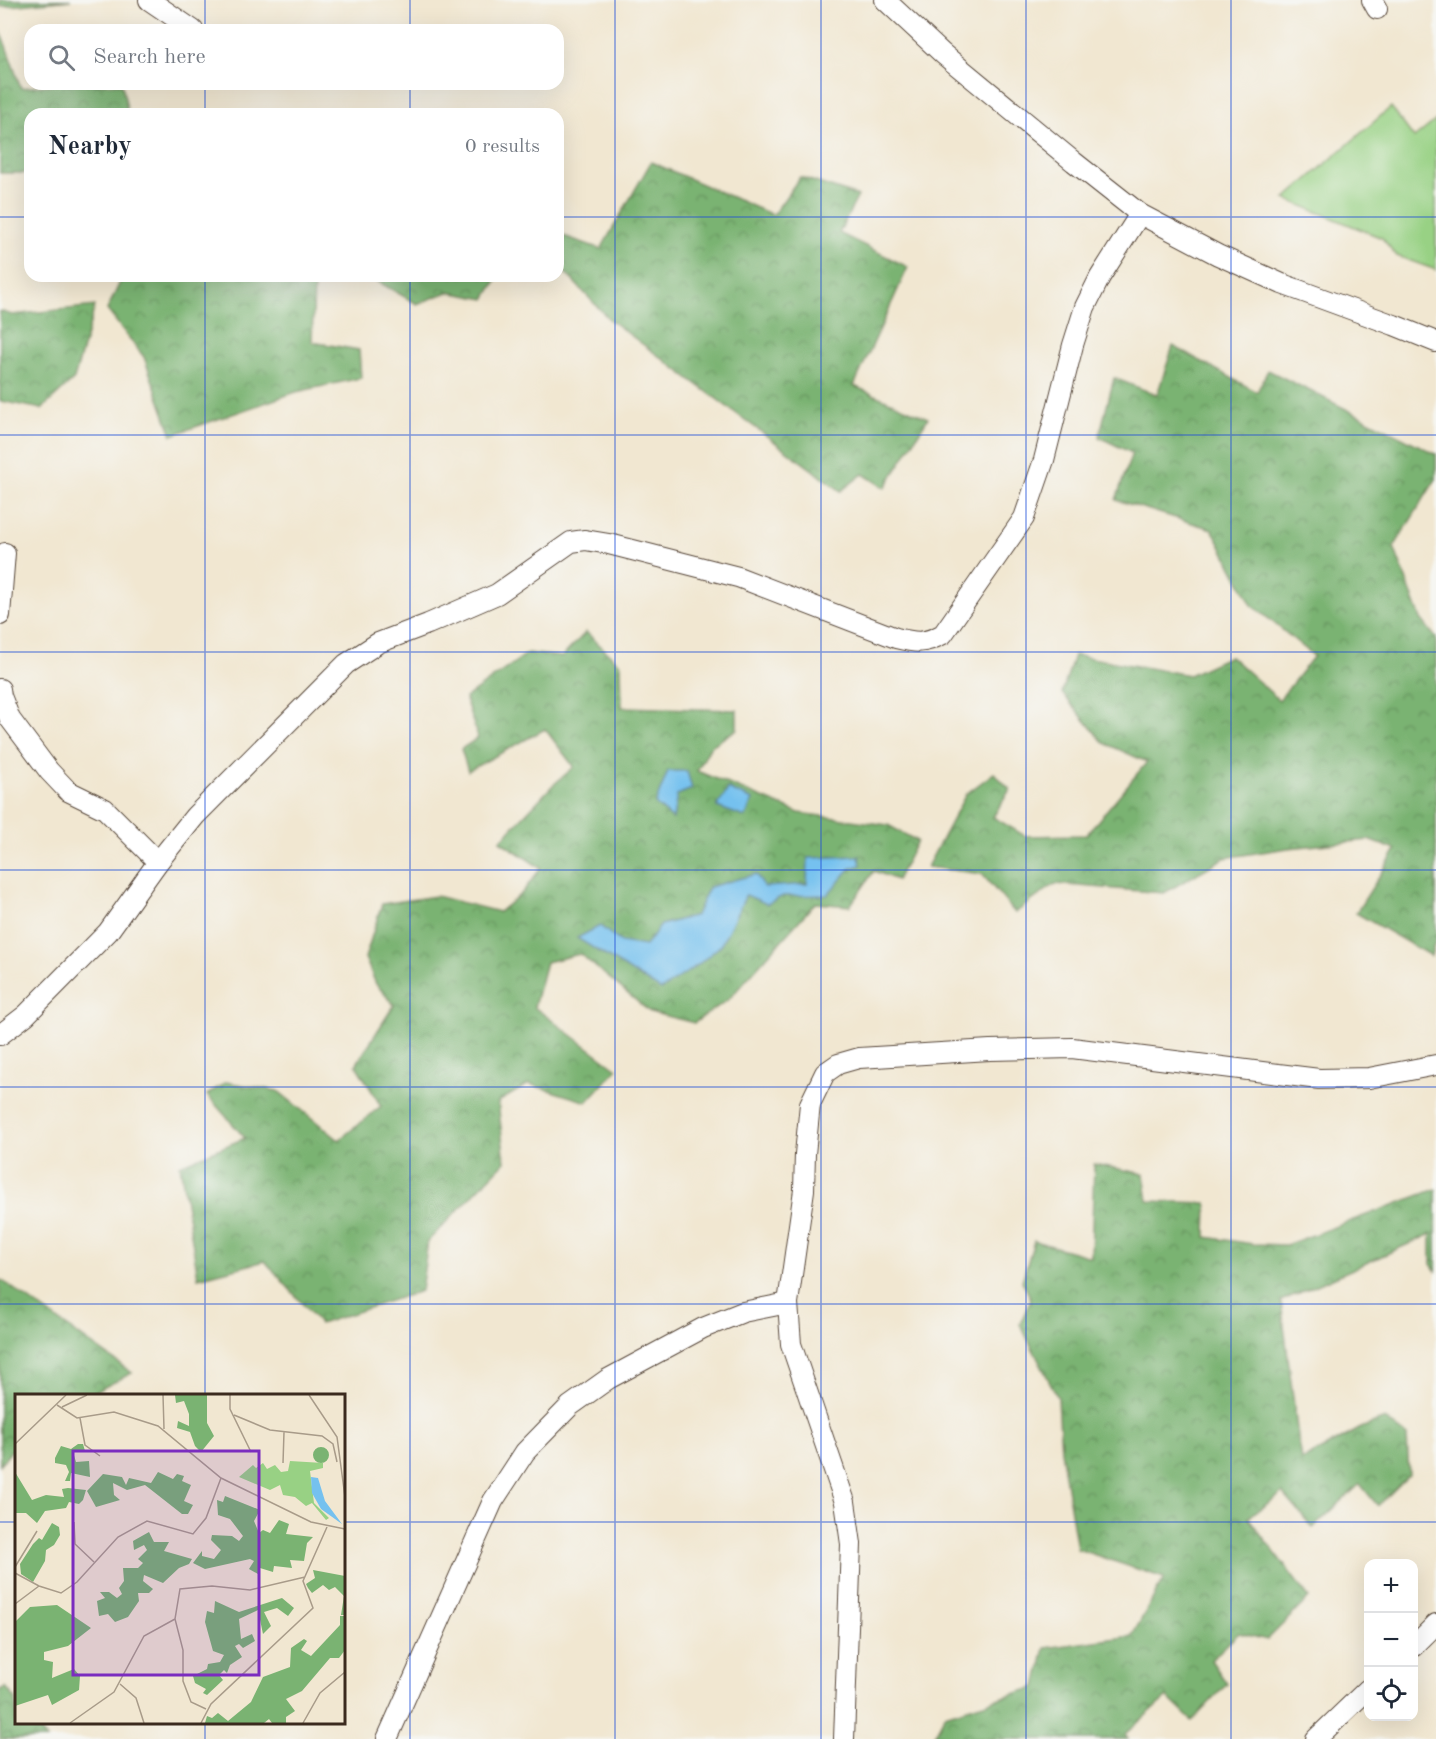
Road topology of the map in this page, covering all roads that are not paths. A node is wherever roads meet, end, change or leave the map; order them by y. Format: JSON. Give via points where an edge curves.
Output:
{"nodes":[{"id":1,"x":149,"y":0,"type":"edge"},
{"id":2,"x":885,"y":0,"type":"edge"},
{"id":3,"x":184,"y":24,"type":"edge"},
{"id":4,"x":1140,"y":214,"type":"junction"},
{"id":5,"x":1436,"y":342,"type":"edge"},
{"id":6,"x":5,"y":553,"type":"dead end"},
{"id":7,"x":0,"y":615,"type":"edge"},
{"id":8,"x":0,"y":689,"type":"edge"},
{"id":9,"x":158,"y":862,"type":"junction"},
{"id":10,"x":0,"y":1035,"type":"edge"},
{"id":11,"x":1436,"y":1065,"type":"edge"},
{"id":12,"x":788,"y":1303,"type":"junction"},
{"id":13,"x":1436,"y":1624,"type":"edge"},
{"id":14,"x":1418,"y":1641,"type":"edge"},
{"id":15,"x":1364,"y":1693,"type":"edge"},
{"id":16,"x":387,"y":1739,"type":"edge"},
{"id":17,"x":844,"y":1739,"type":"edge"},
{"id":18,"x":1316,"y":1739,"type":"edge"}],
"edges":[{"from":1,"to":3,"type":"street"},
{"from":2,"to":4,"type":"street","via":[[944,54]]},
{"from":4,"to":5,"type":"street","via":[[1282,284]]},
{"from":4,"to":9,"type":"street","via":[[1085,307],[1041,470],[1024,518],[943,634],[928,642],[896,639],[738,577],[609,544],[571,542],[497,594],[378,643],[346,664],[195,816]]},
{"from":6,"to":7,"type":"street"},
{"from":8,"to":9,"type":"street","via":[[10,719],[49,771],[68,791],[105,809]]},
{"from":9,"to":10,"type":"street","via":[[108,932],[26,1015]]},
{"from":11,"to":12,"type":"street","via":[[1370,1078],[1319,1079],[1072,1048],[859,1058],[838,1064],[825,1073],[810,1104],[804,1190]]},
{"from":12,"to":16,"type":"street","via":[[743,1312],[704,1328],[618,1374],[570,1406],[525,1452],[493,1501]]},
{"from":12,"to":17,"type":"street","via":[[791,1344],[844,1502],[851,1544]]},
{"from":13,"to":14,"type":"street"},
{"from":15,"to":18,"type":"street"}]}
